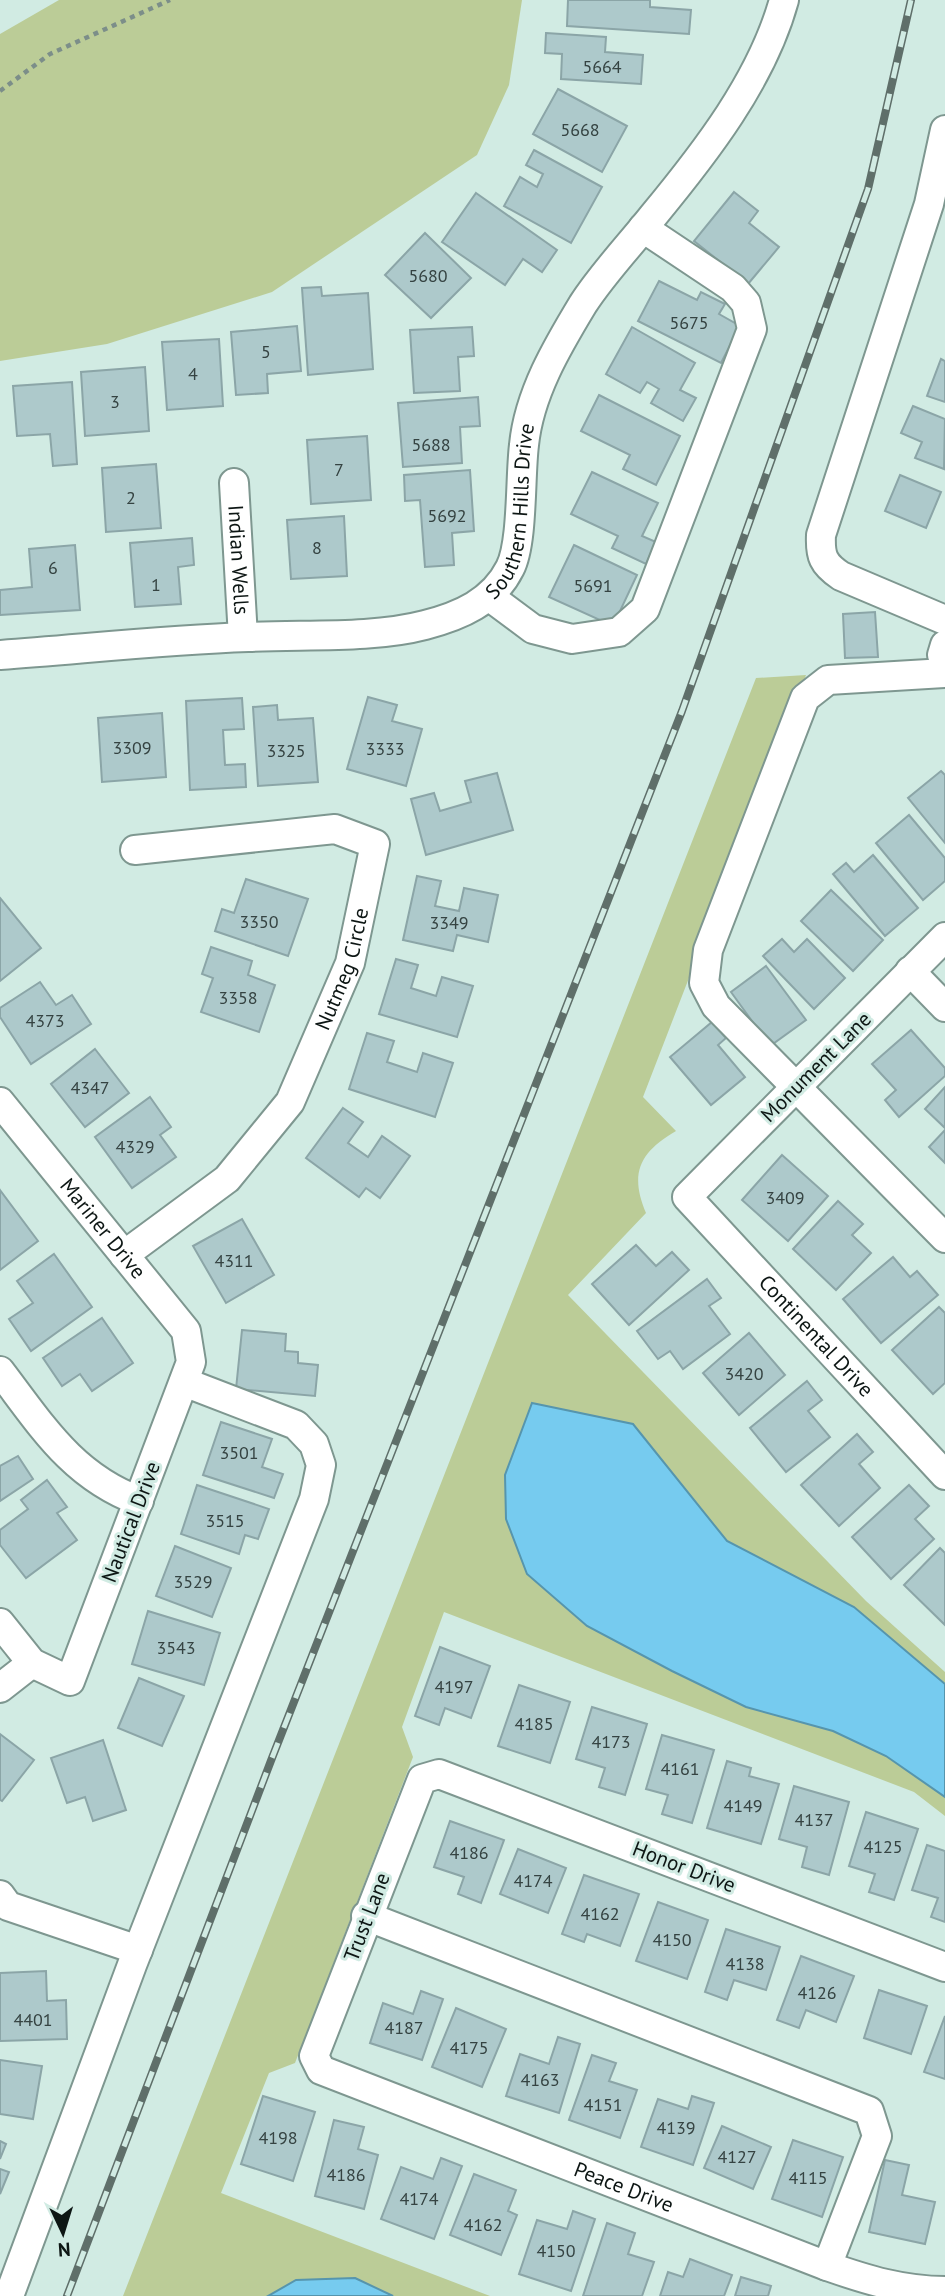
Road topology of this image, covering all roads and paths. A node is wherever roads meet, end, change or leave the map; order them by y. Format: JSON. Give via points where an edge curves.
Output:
{"nodes":[{"id":1,"x":170,"y":0,"type":"edge"},
{"id":2,"x":784,"y":0,"type":"edge"},
{"id":3,"x":0,"y":91,"type":"edge"},
{"id":4,"x":945,"y":130,"type":"edge"},
{"id":5,"x":643,"y":228,"type":"junction"},
{"id":6,"x":234,"y":483,"type":"dead end"},
{"id":7,"x":490,"y":597,"type":"junction"},
{"id":8,"x":945,"y":620,"type":"edge"},
{"id":9,"x":243,"y":637,"type":"junction"},
{"id":10,"x":944,"y":653,"type":"edge"},
{"id":11,"x":0,"y":655,"type":"edge"},
{"id":12,"x":135,"y":849,"type":"dead end"},
{"id":13,"x":945,"y":937,"type":"edge"},
{"id":14,"x":910,"y":971,"type":"junction"},
{"id":15,"x":945,"y":1007,"type":"edge"},
{"id":16,"x":797,"y":1086,"type":"junction"},
{"id":17,"x":0,"y":1102,"type":"edge"},
{"id":18,"x":687,"y":1197,"type":"joint"},
{"id":19,"x":945,"y":1238,"type":"edge"},
{"id":20,"x":124,"y":1255,"type":"junction"},
{"id":21,"x":0,"y":1371,"type":"edge"},
{"id":22,"x":187,"y":1372,"type":"junction"},
{"id":23,"x":945,"y":1475,"type":"edge"},
{"id":24,"x":139,"y":1501,"type":"junction"},
{"id":25,"x":0,"y":1623,"type":"edge"},
{"id":26,"x":32,"y":1663,"type":"junction"},
{"id":27,"x":0,"y":1688,"type":"edge"},
{"id":28,"x":422,"y":1779,"type":"joint"},
{"id":29,"x":0,"y":1895,"type":"edge"},
{"id":30,"x":366,"y":1916,"type":"junction"},
{"id":31,"x":138,"y":1950,"type":"junction"},
{"id":32,"x":945,"y":1967,"type":"edge"},
{"id":33,"x":314,"y":2056,"type":"joint"},
{"id":34,"x":827,"y":2266,"type":"junction"},
{"id":35,"x":945,"y":2291,"type":"edge"},
{"id":36,"x":9,"y":2296,"type":"edge"}],
"edges":[{"from":1,"to":3,"type":"path","via":[[50,54]]},
{"from":2,"to":5,"type":"street","name":"Southern Hills Drive","via":[[774,34],[737,100],[681,183]]},
{"from":4,"to":8,"type":"street","via":[[929,204],[821,535],[820,553],[825,566],[841,576]]},
{"from":5,"to":7,"type":"street","name":"Southern Hills Drive","via":[[593,290],[556,349],[524,441],[512,566]]},
{"from":5,"to":7,"type":"street","via":[[733,288],[746,303],[752,329],[645,609],[619,632],[572,639],[533,629]]},
{"from":6,"to":9,"type":"street","name":"Indian Wells"},
{"from":7,"to":9,"type":"street","name":"Southern Hills Drive","via":[[423,626]]},
{"from":9,"to":11,"type":"street","name":"Southern Hills Drive"},
{"from":10,"to":16,"type":"street","via":[[828,680],[805,698],[708,950],[704,983],[716,1006]]},
{"from":12,"to":20,"type":"street","name":"Nutmeg Circle","via":[[335,830],[374,844],[350,963],[290,1102],[227,1180]]},
{"from":13,"to":14,"type":"street","name":"Monument Lane"},
{"from":14,"to":15,"type":"street"},
{"from":14,"to":16,"type":"street","name":"Monument Lane"},
{"from":16,"to":18,"type":"street","name":"Monument Lane"},
{"from":16,"to":19,"type":"street"},
{"from":17,"to":20,"type":"street","name":"Mariner Drive"},
{"from":18,"to":23,"type":"street","name":"Continental Drive"},
{"from":20,"to":22,"type":"street","name":"Mariner Drive","via":[[186,1331]]},
{"from":21,"to":24,"type":"street","via":[[66,1456],[107,1488]]},
{"from":22,"to":24,"type":"street","name":"Nautical Drive"},
{"from":22,"to":31,"type":"street","via":[[296,1424],[314,1444],[321,1465],[314,1499]]},
{"from":24,"to":26,"type":"street","name":"Nautical Drive","via":[[70,1681]]},
{"from":25,"to":26,"type":"street"},
{"from":26,"to":27,"type":"street"},
{"from":28,"to":30,"type":"street","name":"Trust Lane"},
{"from":28,"to":32,"type":"street","name":"Honor Drive","via":[[439,1774]]},
{"from":29,"to":31,"type":"street","via":[[8,1906]]},
{"from":30,"to":33,"type":"street","name":"Trust Lane"},
{"from":30,"to":34,"type":"street","via":[[869,2111],[877,2136]]},
{"from":31,"to":36,"type":"street"},
{"from":33,"to":34,"type":"street","name":"Peace Drive","via":[[321,2070]]},
{"from":34,"to":35,"type":"street","name":"Peace Drive","via":[[876,2283]]}]}
